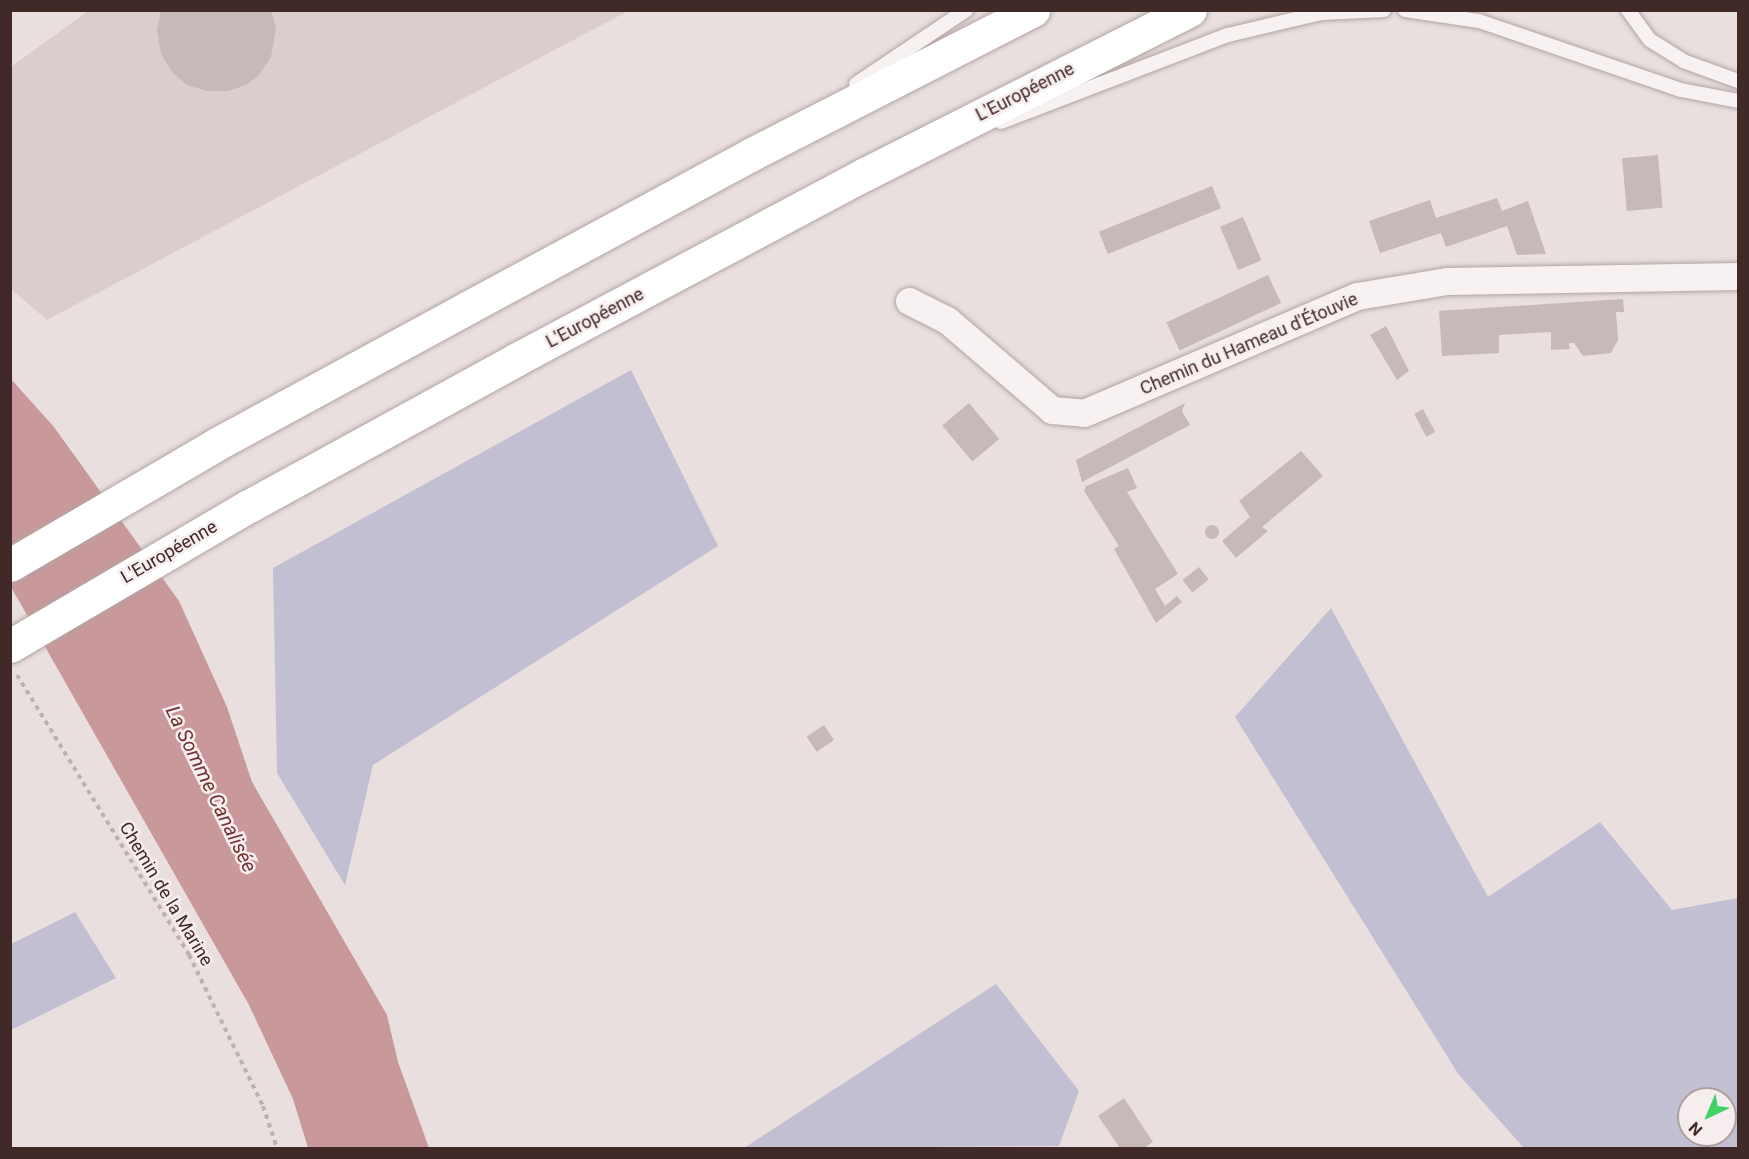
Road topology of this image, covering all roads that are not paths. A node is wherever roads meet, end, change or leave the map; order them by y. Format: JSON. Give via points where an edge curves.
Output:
{"nodes":[{"id":1,"x":966,"y":10,"type":"edge"},
{"id":2,"x":1033,"y":10,"type":"edge"},
{"id":3,"x":1190,"y":10,"type":"edge"},
{"id":4,"x":1384,"y":10,"type":"edge"},
{"id":5,"x":1405,"y":10,"type":"edge"},
{"id":6,"x":1628,"y":10,"type":"edge"},
{"id":7,"x":1738,"y":81,"type":"edge"},
{"id":8,"x":1738,"y":100,"type":"edge"},
{"id":9,"x":750,"y":155,"type":"junction"},
{"id":10,"x":865,"y":174,"type":"junction"},
{"id":11,"x":1738,"y":276,"type":"edge"},
{"id":12,"x":909,"y":301,"type":"dead end"},
{"id":13,"x":10,"y":564,"type":"edge"},
{"id":14,"x":10,"y":646,"type":"edge"}],
"edges":[{"from":1,"to":9,"type":"lane"},
{"from":2,"to":9,"type":"highway"},
{"from":3,"to":10,"type":"highway","name":"L'Européenne"},
{"from":4,"to":10,"type":"lane","via":[[1321,13],[1228,34]]},
{"from":5,"to":8,"type":"lane","via":[[1479,21],[1682,90]]},
{"from":6,"to":7,"type":"lane","via":[[1650,40],[1683,61]]},
{"from":9,"to":13,"type":"highway","via":[[214,445]]},
{"from":10,"to":14,"type":"highway","name":"L'Européenne","via":[[249,506]]},
{"from":11,"to":12,"type":"street","name":"Chemin du Hameau d'Étouvie","via":[[1447,281],[1357,296],[1084,413],[1052,410],[947,320]]}]}
